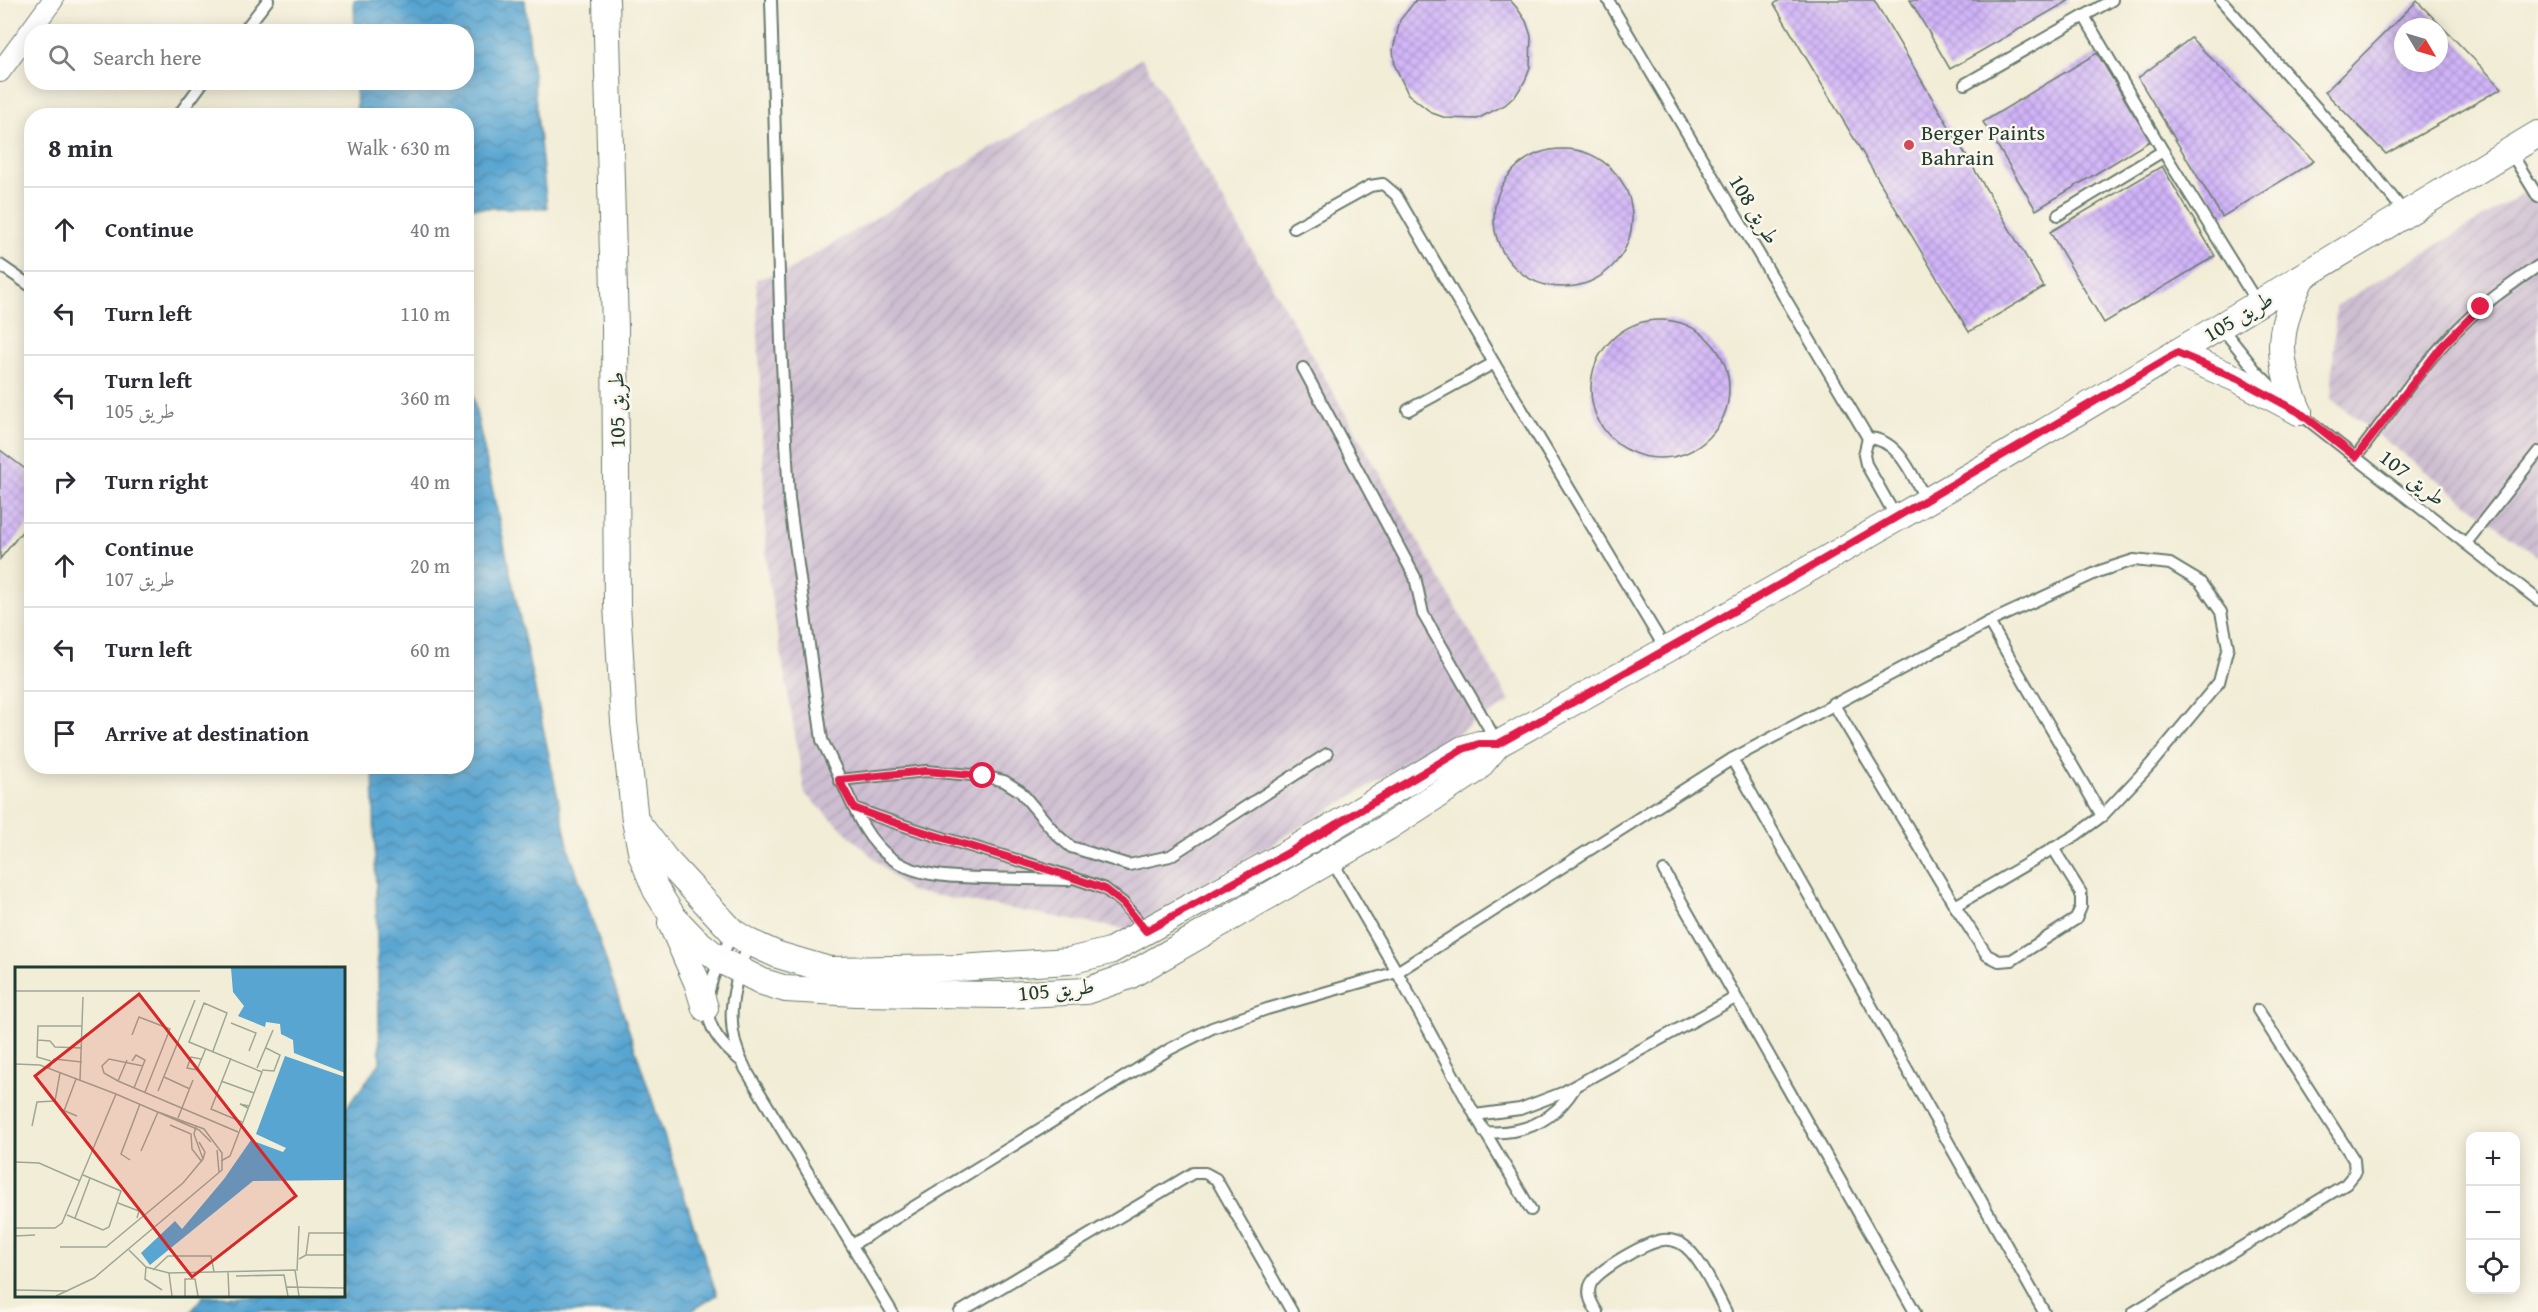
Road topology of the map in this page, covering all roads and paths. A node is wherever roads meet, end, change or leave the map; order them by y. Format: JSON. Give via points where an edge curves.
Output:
{"nodes":[{"id":1,"x":53,"y":0,"type":"edge"},
{"id":2,"x":268,"y":0,"type":"edge"},
{"id":3,"x":606,"y":0,"type":"edge"},
{"id":4,"x":771,"y":0,"type":"edge"},
{"id":5,"x":1608,"y":0,"type":"edge"},
{"id":6,"x":2112,"y":0,"type":"edge"},
{"id":7,"x":2221,"y":0,"type":"edge"},
{"id":8,"x":2084,"y":16,"type":"junction"},
{"id":9,"x":35,"y":24,"type":"edge"},
{"id":10,"x":249,"y":24,"type":"edge"},
{"id":11,"x":24,"y":39,"type":"edge"},
{"id":12,"x":0,"y":72,"type":"edge"},
{"id":13,"x":1965,"y":84,"type":"dead end"},
{"id":14,"x":197,"y":90,"type":"edge"},
{"id":15,"x":184,"y":108,"type":"edge"},
{"id":16,"x":2538,"y":134,"type":"edge"},
{"id":17,"x":2163,"y":151,"type":"junction"},
{"id":18,"x":2510,"y":151,"type":"junction"},
{"id":19,"x":2538,"y":197,"type":"edge"},
{"id":20,"x":2405,"y":213,"type":"junction"},
{"id":21,"x":2058,"y":215,"type":"dead end"},
{"id":22,"x":1294,"y":228,"type":"dead end"},
{"id":23,"x":0,"y":265,"type":"edge"},
{"id":24,"x":2538,"y":266,"type":"edge"},
{"id":25,"x":2301,"y":279,"type":"junction"},
{"id":26,"x":24,"y":281,"type":"edge"},
{"id":27,"x":2258,"y":304,"type":"junction"},
{"id":28,"x":2220,"y":327,"type":"junction"},
{"id":29,"x":2177,"y":353,"type":"junction"},
{"id":30,"x":1494,"y":363,"type":"junction"},
{"id":31,"x":1303,"y":368,"type":"dead end"},
{"id":32,"x":1408,"y":410,"type":"dead end"},
{"id":33,"x":2299,"y":412,"type":"junction"},
{"id":34,"x":1868,"y":438,"type":"junction"},
{"id":35,"x":2538,"y":452,"type":"edge"},
{"id":36,"x":2356,"y":457,"type":"junction"},
{"id":37,"x":1927,"y":501,"type":"junction"},
{"id":38,"x":1897,"y":519,"type":"junction"},
{"id":39,"x":2466,"y":543,"type":"junction"},
{"id":40,"x":2538,"y":600,"type":"edge"},
{"id":41,"x":1989,"y":622,"type":"junction"},
{"id":42,"x":1667,"y":650,"type":"junction"},
{"id":43,"x":1833,"y":703,"type":"junction"},
{"id":44,"x":1498,"y":744,"type":"junction"},
{"id":45,"x":1327,"y":754,"type":"dead end"},
{"id":46,"x":1732,"y":759,"type":"junction"},
{"id":47,"x":839,"y":780,"type":"junction"},
{"id":48,"x":854,"y":808,"type":"junction"},
{"id":49,"x":2102,"y":816,"type":"junction"},
{"id":50,"x":635,"y":820,"type":"junction"},
{"id":51,"x":2053,"y":848,"type":"junction"},
{"id":52,"x":1288,"y":853,"type":"junction"},
{"id":53,"x":1332,"y":861,"type":"junction"},
{"id":54,"x":1664,"y":871,"type":"dead end"},
{"id":55,"x":1304,"y":877,"type":"junction"},
{"id":56,"x":1080,"y":880,"type":"junction"},
{"id":57,"x":656,"y":890,"type":"junction"},
{"id":58,"x":1955,"y":906,"type":"junction"},
{"id":59,"x":1146,"y":931,"type":"junction"},
{"id":60,"x":741,"y":937,"type":"junction"},
{"id":61,"x":1162,"y":958,"type":"junction"},
{"id":62,"x":730,"y":966,"type":"junction"},
{"id":63,"x":1397,"y":972,"type":"junction"},
{"id":64,"x":1735,"y":998,"type":"junction"},
{"id":65,"x":705,"y":1008,"type":"junction"},
{"id":66,"x":2259,"y":1010,"type":"dead end"},
{"id":67,"x":742,"y":1062,"type":"junction"},
{"id":68,"x":1576,"y":1086,"type":"junction"},
{"id":69,"x":1475,"y":1115,"type":"junction"},
{"id":70,"x":1484,"y":1132,"type":"junction"},
{"id":71,"x":1531,"y":1210,"type":"dead end"},
{"id":72,"x":852,"y":1245,"type":"junction"},
{"id":73,"x":892,"y":1312,"type":"edge"},
{"id":74,"x":960,"y":1312,"type":"edge"},
{"id":75,"x":1292,"y":1312,"type":"edge"},
{"id":76,"x":1597,"y":1312,"type":"edge"},
{"id":77,"x":1726,"y":1312,"type":"edge"},
{"id":78,"x":1915,"y":1312,"type":"edge"},
{"id":79,"x":2044,"y":1312,"type":"edge"},
{"id":80,"x":2134,"y":1312,"type":"edge"}],
"edges":[{"from":1,"to":9,"type":"street"},
{"from":2,"to":10,"type":"lane"},
{"from":3,"to":50,"type":"street","name":"طريق 105","via":[[615,328],[617,605]]},
{"from":4,"to":47,"type":"lane","via":[[789,499],[822,740]]},
{"from":5,"to":34,"type":"lane","name":"طريق 108"},
{"from":6,"to":8,"type":"lane"},
{"from":7,"to":20,"type":"lane"},
{"from":8,"to":13,"type":"lane"},
{"from":8,"to":17,"type":"lane"},
{"from":11,"to":12,"type":"street"},
{"from":14,"to":15,"type":"lane"},
{"from":16,"to":18,"type":"street","name":"طريق 105"},
{"from":17,"to":21,"type":"lane"},
{"from":17,"to":27,"type":"lane"},
{"from":18,"to":19,"type":"lane"},
{"from":18,"to":20,"type":"street","name":"طريق 105"},
{"from":20,"to":25,"type":"street","name":"طريق 105"},
{"from":22,"to":30,"type":"lane","via":[[1370,186],[1383,184],[1396,195]]},
{"from":23,"to":26,"type":"lane"},
{"from":24,"to":36,"type":"lane","via":[[2461,326]]},
{"from":25,"to":27,"type":"street","name":"طريق 105"},
{"from":25,"to":33,"type":"street","via":[[2286,311],[2281,346],[2285,380]]},
{"from":27,"to":28,"type":"street","name":"طريق 105"},
{"from":28,"to":29,"type":"street","name":"طريق 105"},
{"from":28,"to":33,"type":"lane","name":"طريق 107","via":[[2257,372]]},
{"from":29,"to":33,"type":"street","via":[[2238,379]]},
{"from":29,"to":37,"type":"street","name":"طريق 105"},
{"from":30,"to":32,"type":"lane"},
{"from":30,"to":42,"type":"lane"},
{"from":31,"to":44,"type":"lane","via":[[1415,577],[1423,614]]},
{"from":33,"to":36,"type":"lane","name":"طريق 107"},
{"from":34,"to":37,"type":"lane","via":[[1886,441],[1893,447]]},
{"from":34,"to":38,"type":"lane","via":[[1866,464]]},
{"from":35,"to":39,"type":"lane"},
{"from":36,"to":39,"type":"lane","name":"طريق 107"},
{"from":37,"to":38,"type":"street","name":"طريق 105"},
{"from":38,"to":42,"type":"street","name":"طريق 105"},
{"from":39,"to":40,"type":"lane","name":"طريق 107"},
{"from":41,"to":43,"type":"lane"},
{"from":41,"to":49,"type":"lane"},
{"from":41,"to":49,"type":"lane","via":[[2100,571],[2134,560],[2170,564],[2200,582],[2221,612],[2228,647],[2219,682]]},
{"from":42,"to":44,"type":"street","name":"طريق 105"},
{"from":43,"to":46,"type":"lane"},
{"from":43,"to":58,"type":"lane"},
{"from":44,"to":52,"type":"street","name":"طريق 105","via":[[1463,749]]},
{"from":44,"to":53,"type":"street","name":"طريق 105","via":[[1476,770]]},
{"from":45,"to":47,"type":"lane","via":[[1170,856],[1129,865],[1071,847],[1020,791],[1004,781],[926,771]]},
{"from":46,"to":63,"type":"lane"},
{"from":46,"to":79,"type":"lane"},
{"from":47,"to":48,"type":"lane"},
{"from":48,"to":56,"type":"lane"},
{"from":48,"to":56,"type":"lane","via":[[865,832],[881,850],[900,864],[934,876]]},
{"from":49,"to":51,"type":"lane"},
{"from":50,"to":57,"type":"street","name":"طريق 105","via":[[642,856]]},
{"from":50,"to":60,"type":"street","name":"طريق 105","via":[[665,859]]},
{"from":51,"to":58,"type":"lane"},
{"from":51,"to":58,"type":"lane","via":[[2081,893],[2081,907],[2076,919],[2012,960],[1999,961],[1987,955]]},
{"from":52,"to":55,"type":"street"},
{"from":52,"to":59,"type":"street","name":"طريق 105"},
{"from":53,"to":55,"type":"street","name":"طريق 105"},
{"from":53,"to":63,"type":"lane"},
{"from":54,"to":64,"type":"lane"},
{"from":55,"to":61,"type":"street","name":"طريق 105"},
{"from":56,"to":59,"type":"lane","via":[[1105,889],[1123,903]]},
{"from":57,"to":62,"type":"street","name":"طريق 105","via":[[695,940]]},
{"from":57,"to":65,"type":"street"},
{"from":59,"to":60,"type":"street","name":"طريق 105","via":[[1110,951],[1069,961],[959,969],[829,970],[778,955]]},
{"from":59,"to":61,"type":"street"},
{"from":60,"to":62,"type":"lane"},
{"from":60,"to":62,"type":"lane"},
{"from":61,"to":62,"type":"street","name":"طريق 105","via":[[1129,976],[1086,991],[1004,994],[786,989]]},
{"from":62,"to":65,"type":"lane","via":[[710,985]]},
{"from":62,"to":67,"type":"lane","via":[[731,1017]]},
{"from":63,"to":69,"type":"lane"},
{"from":63,"to":72,"type":"lane","via":[[1267,1009],[1212,1028],[1170,1049]]},
{"from":64,"to":68,"type":"lane"},
{"from":64,"to":78,"type":"lane"},
{"from":65,"to":67,"type":"lane","via":[[722,1044]]},
{"from":66,"to":80,"type":"lane","via":[[2354,1160],[2355,1173],[2346,1184]]},
{"from":67,"to":72,"type":"lane"},
{"from":68,"to":69,"type":"lane","via":[[1520,1109]]},
{"from":68,"to":70,"type":"lane","via":[[1557,1111],[1544,1120],[1515,1132]]},
{"from":69,"to":70,"type":"lane"},
{"from":70,"to":71,"type":"lane"},
{"from":72,"to":73,"type":"lane"},
{"from":74,"to":75,"type":"lane","via":[[1193,1173],[1205,1173],[1216,1179]]},
{"from":76,"to":77,"type":"lane","via":[[1589,1299],[1595,1276],[1664,1239],[1690,1250]]}]}
